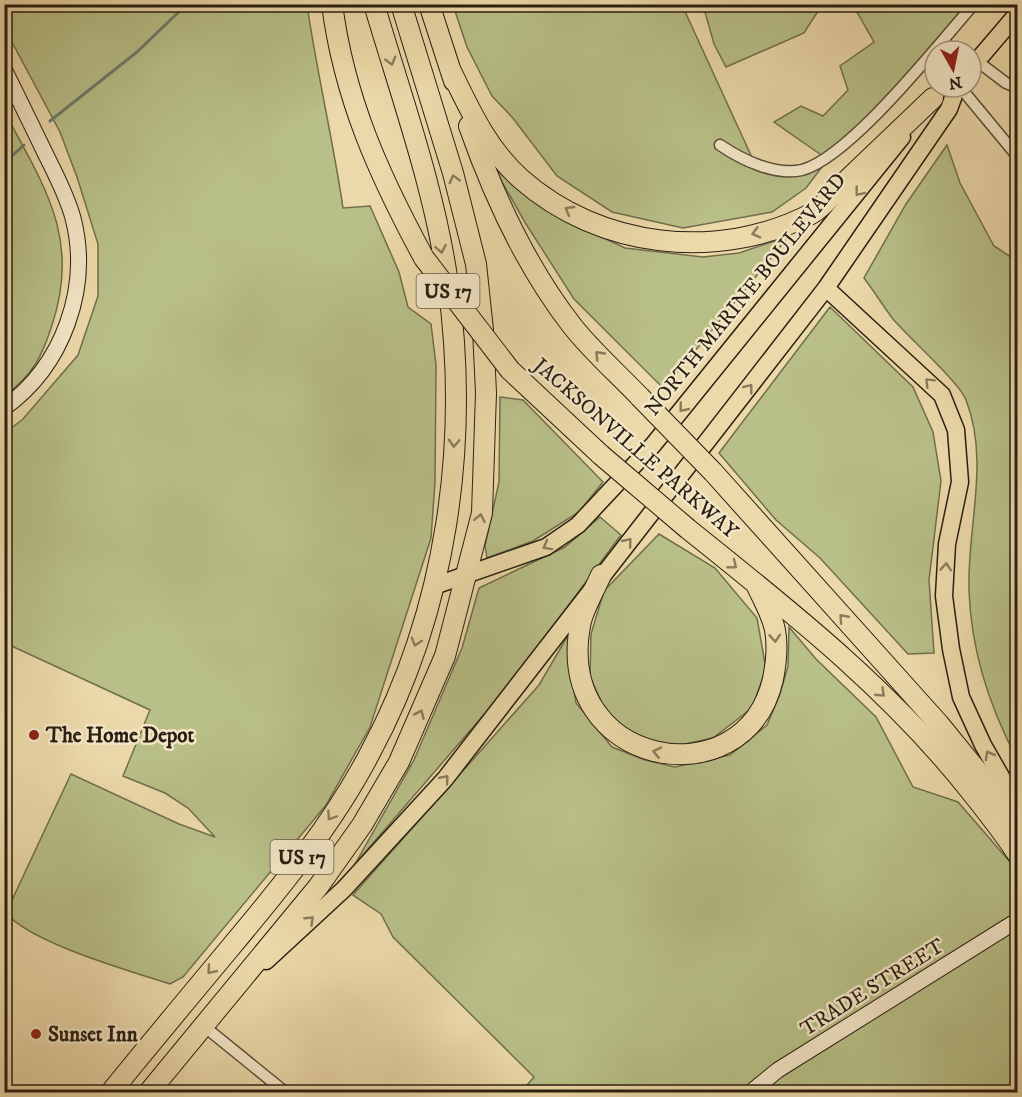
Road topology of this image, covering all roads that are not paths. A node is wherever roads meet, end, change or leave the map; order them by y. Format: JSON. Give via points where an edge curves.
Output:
{"nodes":[{"id":1,"x":332,"y":4,"type":"edge"},
{"id":2,"x":374,"y":4,"type":"edge"},
{"id":3,"x":401,"y":4,"type":"edge"},
{"id":4,"x":429,"y":4,"type":"edge"},
{"id":5,"x":974,"y":4,"type":"edge"},
{"id":6,"x":1017,"y":13,"type":"edge"},
{"id":7,"x":983,"y":54,"type":"edge"},
{"id":8,"x":4,"y":69,"type":"edge"},
{"id":9,"x":450,"y":69,"type":"junction"},
{"id":10,"x":983,"y":70,"type":"edge"},
{"id":11,"x":1017,"y":88,"type":"edge"},
{"id":12,"x":932,"y":99,"type":"edge"},
{"id":13,"x":932,"y":99,"type":"edge"},
{"id":14,"x":953,"y":99,"type":"edge"},
{"id":15,"x":967,"y":99,"type":"edge"},
{"id":16,"x":720,"y":145,"type":"dead end"},
{"id":17,"x":1017,"y":157,"type":"edge"},
{"id":18,"x":826,"y":288,"type":"junction"},
{"id":19,"x":4,"y":408,"type":"edge"},
{"id":20,"x":466,"y":574,"type":"junction"},
{"id":21,"x":601,"y":575,"type":"junction"},
{"id":22,"x":756,"y":584,"type":"junction"},
{"id":23,"x":434,"y":586,"type":"junction"},
{"id":24,"x":1017,"y":806,"type":"edge"},
{"id":25,"x":1017,"y":821,"type":"edge"},
{"id":26,"x":1017,"y":855,"type":"edge"},
{"id":27,"x":1017,"y":920,"type":"edge"},
{"id":28,"x":236,"y":988,"type":"junction"},
{"id":29,"x":205,"y":1027,"type":"junction"},
{"id":30,"x":111,"y":1092,"type":"edge"},
{"id":31,"x":150,"y":1092,"type":"edge"},
{"id":32,"x":285,"y":1092,"type":"edge"},
{"id":33,"x":751,"y":1092,"type":"edge"}],
"edges":[{"from":1,"to":22,"type":"highway","name":"JACKSONVILLE PARKWAY","one_way":true,"bridge":true,"via":[[353,106],[389,191],[424,258],[510,370],[602,455]]},
{"from":2,"to":23,"type":"highway","number":"US 17","one_way":true,"via":[[434,213],[448,285],[455,423],[451,498]]},
{"from":20,"to":3,"type":"highway","number":"US 17","one_way":true,"via":[[482,513],[486,393],[476,264],[453,173]]},
{"from":4,"to":9,"type":"highway","name":"JACKSONVILLE PARKWAY"},
{"from":5,"to":16,"type":"street","via":[[861,129],[828,159],[801,170],[775,169],[755,164]]},
{"from":6,"to":7,"type":"main road"},
{"from":8,"to":19,"type":"street","via":[[68,201],[76,232],[78,275],[72,311],[56,349],[32,385]]},
{"from":13,"to":9,"type":"highway","one_way":true,"via":[[813,213],[724,241],[670,243],[619,233],[571,213],[521,179],[483,135]]},
{"from":25,"to":9,"type":"highway","name":"JACKSONVILLE PARKWAY","one_way":true,"bridge":true,"via":[[939,724],[713,472],[574,328],[526,256],[489,181]]},
{"from":10,"to":11,"type":"street"},
{"from":12,"to":20,"type":"main road","name":"NORTH MARINE BOULEVARD","one_way":true,"via":[[652,445],[578,525],[546,547]]},
{"from":14,"to":18,"type":"main road"},
{"from":15,"to":17,"type":"street"},
{"from":21,"to":18,"type":"main road","one_way":true},
{"from":24,"to":18,"type":"main road","one_way":true,"via":[[962,697],[951,649],[944,596],[948,544],[960,482],[956,430],[942,395]]},
{"from":20,"to":23,"type":"main road","name":"NORTH MARINE BOULEVARD"},
{"from":28,"to":20,"type":"highway","number":"US 17","one_way":true,"via":[[318,887],[362,825],[399,762],[445,656]]},
{"from":22,"to":21,"type":"highway","one_way":true,"via":[[775,629],[776,663],[769,696],[754,720],[722,746],[672,756],[640,748],[606,727],[586,698],[578,665],[582,620]]},
{"from":28,"to":21,"type":"main road","one_way":true,"via":[[344,889],[425,802]]},
{"from":22,"to":26,"type":"highway","name":"JACKSONVILLE PARKWAY","one_way":true,"via":[[882,692],[950,765]]},
{"from":23,"to":30,"type":"highway","number":"US 17","one_way":true,"via":[[407,672],[371,752],[342,800],[279,887]]},
{"from":27,"to":33,"type":"street","name":"TRADE STREET","via":[[778,1070]]},
{"from":28,"to":29,"type":"highway","number":"US 17"},
{"from":29,"to":31,"type":"highway","number":"US 17"},
{"from":29,"to":32,"type":"street"}]}
